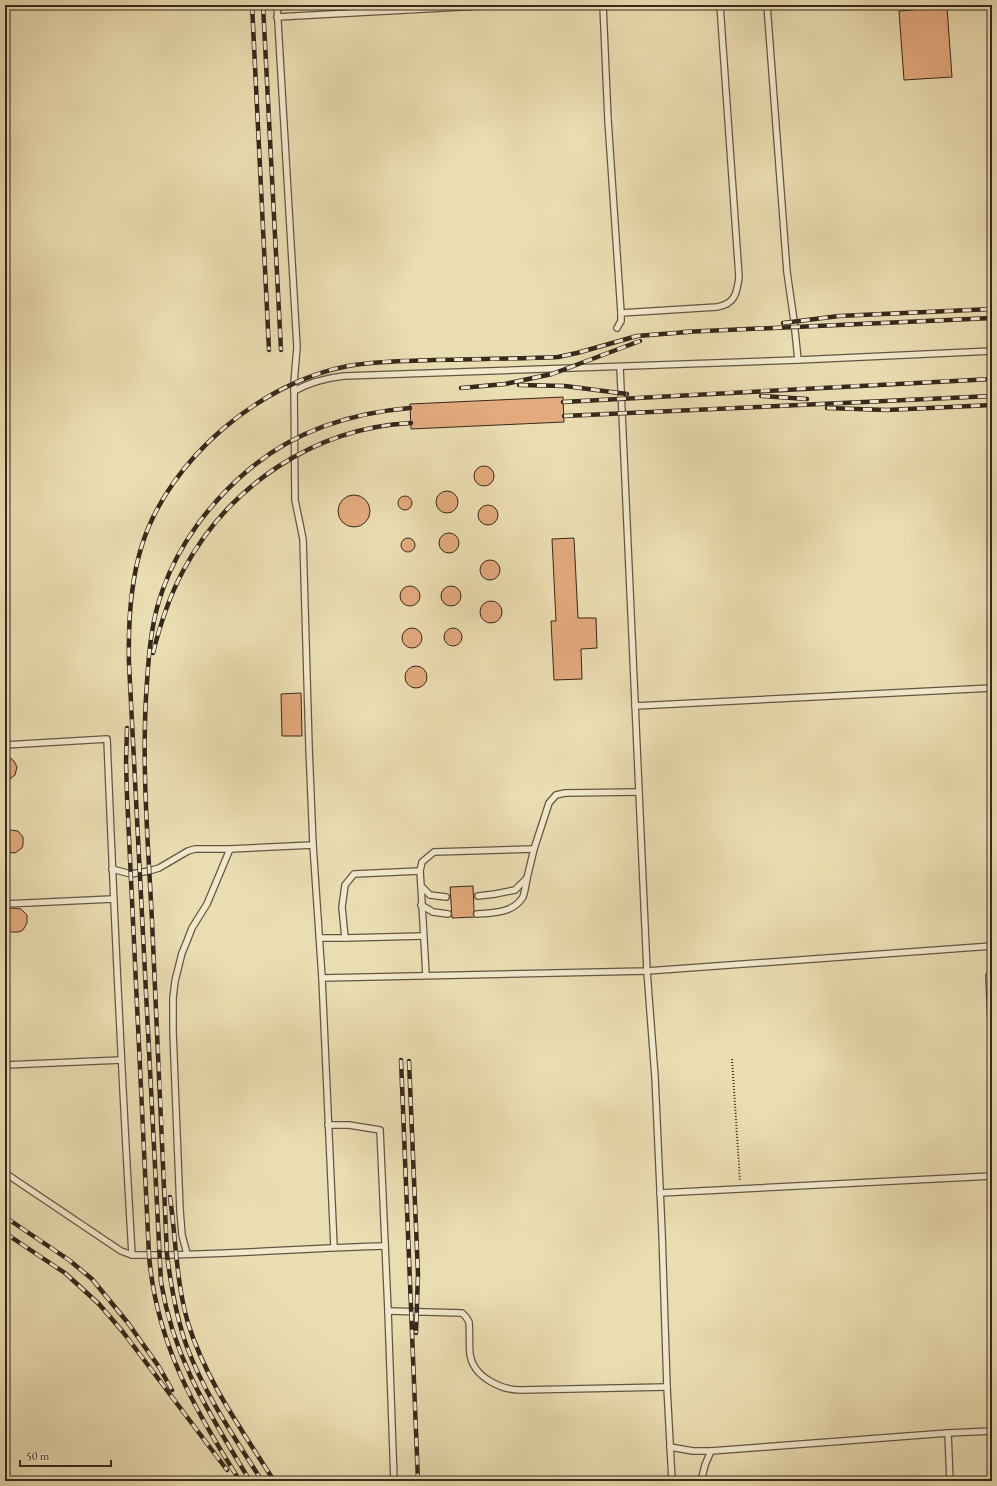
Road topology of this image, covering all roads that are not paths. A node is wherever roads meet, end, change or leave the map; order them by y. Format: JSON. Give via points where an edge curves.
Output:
{"nodes":[{"id":1,"x":276,"y":5,"type":"edge"},
{"id":2,"x":498,"y":5,"type":"edge"},
{"id":3,"x":603,"y":5,"type":"edge"},
{"id":4,"x":720,"y":5,"type":"edge"},
{"id":5,"x":767,"y":5,"type":"edge"},
{"id":6,"x":277,"y":18,"type":"junction"},
{"id":7,"x":621,"y":313,"type":"junction"},
{"id":8,"x":617,"y":328,"type":"dead end"},
{"id":9,"x":992,"y":351,"type":"edge"},
{"id":10,"x":798,"y":360,"type":"junction"},
{"id":11,"x":620,"y":366,"type":"junction"},
{"id":12,"x":294,"y":391,"type":"junction"},
{"id":13,"x":992,"y":688,"type":"edge"},
{"id":14,"x":635,"y":706,"type":"junction"},
{"id":15,"x":5,"y":745,"type":"edge"},
{"id":16,"x":639,"y":792,"type":"junction"},
{"id":17,"x":313,"y":845,"type":"junction"},
{"id":18,"x":230,"y":849,"type":"junction"},
{"id":19,"x":534,"y":849,"type":"junction"},
{"id":20,"x":112,"y":869,"type":"junction"},
{"id":21,"x":420,"y":871,"type":"junction"},
{"id":22,"x":527,"y":878,"type":"junction"},
{"id":23,"x":420,"y":886,"type":"junction"},
{"id":24,"x":446,"y":896,"type":"dead end"},
{"id":25,"x":478,"y":896,"type":"dead end"},
{"id":26,"x":113,"y":899,"type":"junction"},
{"id":27,"x":5,"y":904,"type":"edge"},
{"id":28,"x":421,"y":905,"type":"junction"},
{"id":29,"x":448,"y":914,"type":"dead end"},
{"id":30,"x":477,"y":914,"type":"dead end"},
{"id":31,"x":423,"y":936,"type":"junction"},
{"id":32,"x":320,"y":938,"type":"junction"},
{"id":33,"x":345,"y":938,"type":"junction"},
{"id":34,"x":992,"y":946,"type":"edge"},
{"id":35,"x":647,"y":971,"type":"junction"},
{"id":36,"x":426,"y":975,"type":"junction"},
{"id":37,"x":989,"y":976,"type":"dead end"},
{"id":38,"x":322,"y":978,"type":"junction"},
{"id":39,"x":992,"y":1040,"type":"edge"},
{"id":40,"x":121,"y":1060,"type":"junction"},
{"id":41,"x":5,"y":1065,"type":"edge"},
{"id":42,"x":328,"y":1125,"type":"junction"},
{"id":43,"x":5,"y":1173,"type":"edge"},
{"id":44,"x":992,"y":1176,"type":"edge"},
{"id":45,"x":660,"y":1193,"type":"junction"},
{"id":46,"x":385,"y":1246,"type":"junction"},
{"id":47,"x":334,"y":1247,"type":"junction"},
{"id":48,"x":187,"y":1254,"type":"junction"},
{"id":49,"x":132,"y":1255,"type":"junction"},
{"id":50,"x":388,"y":1311,"type":"junction"},
{"id":51,"x":667,"y":1387,"type":"junction"},
{"id":52,"x":992,"y":1431,"type":"edge"},
{"id":53,"x":948,"y":1433,"type":"junction"},
{"id":54,"x":670,"y":1447,"type":"junction"},
{"id":55,"x":712,"y":1451,"type":"junction"},
{"id":56,"x":394,"y":1481,"type":"edge"},
{"id":57,"x":672,"y":1481,"type":"edge"},
{"id":58,"x":701,"y":1481,"type":"edge"},
{"id":59,"x":950,"y":1481,"type":"edge"}],
"edges":[{"from":1,"to":6,"type":"lane"},
{"from":2,"to":6,"type":"lane"},
{"from":3,"to":7,"type":"lane"},
{"from":4,"to":7,"type":"lane","via":[[739,277],[736,294],[732,301],[722,306]]},
{"from":5,"to":10,"type":"lane","via":[[787,272]]},
{"from":6,"to":12,"type":"lane","via":[[297,347]]},
{"from":7,"to":8,"type":"lane","via":[[621,322]]},
{"from":9,"to":10,"type":"lane"},
{"from":10,"to":11,"type":"lane"},
{"from":11,"to":12,"type":"lane","via":[[344,376],[311,382]]},
{"from":11,"to":14,"type":"lane"},
{"from":12,"to":17,"type":"lane","via":[[295,500],[303,539]]},
{"from":13,"to":14,"type":"lane"},
{"from":14,"to":16,"type":"lane"},
{"from":15,"to":20,"type":"lane","via":[[107,739]]},
{"from":16,"to":19,"type":"lane","via":[[556,795],[549,803]]},
{"from":16,"to":35,"type":"lane"},
{"from":17,"to":18,"type":"lane"},
{"from":17,"to":32,"type":"lane"},
{"from":18,"to":20,"type":"lane","via":[[195,849],[159,868],[140,873],[131,874]]},
{"from":18,"to":48,"type":"lane","via":[[207,904],[192,928],[174,981],[173,1038],[180,1210]]},
{"from":19,"to":21,"type":"lane","via":[[434,852],[422,862]]},
{"from":19,"to":22,"type":"lane"},
{"from":20,"to":26,"type":"lane"},
{"from":21,"to":23,"type":"lane"},
{"from":21,"to":33,"type":"lane","via":[[354,874],[345,885],[342,907]]},
{"from":22,"to":25,"type":"lane","via":[[515,890]]},
{"from":22,"to":30,"type":"lane","via":[[523,896],[515,906],[501,912]]},
{"from":23,"to":24,"type":"lane","via":[[430,895]]},
{"from":23,"to":28,"type":"lane"},
{"from":26,"to":27,"type":"lane"},
{"from":26,"to":40,"type":"lane"},
{"from":28,"to":29,"type":"lane","via":[[433,912]]},
{"from":28,"to":31,"type":"lane"},
{"from":31,"to":33,"type":"lane"},
{"from":31,"to":36,"type":"lane"},
{"from":32,"to":33,"type":"lane"},
{"from":32,"to":38,"type":"lane"},
{"from":34,"to":35,"type":"lane"},
{"from":35,"to":36,"type":"lane"},
{"from":35,"to":45,"type":"lane"},
{"from":36,"to":38,"type":"lane"},
{"from":37,"to":39,"type":"lane"},
{"from":38,"to":42,"type":"lane"},
{"from":40,"to":41,"type":"lane"},
{"from":40,"to":49,"type":"lane"},
{"from":42,"to":46,"type":"lane","via":[[349,1125],[380,1130]]},
{"from":42,"to":47,"type":"lane"},
{"from":43,"to":49,"type":"lane","via":[[122,1251]]},
{"from":44,"to":45,"type":"lane"},
{"from":45,"to":51,"type":"lane"},
{"from":46,"to":47,"type":"lane"},
{"from":46,"to":50,"type":"lane"},
{"from":47,"to":48,"type":"lane"},
{"from":48,"to":49,"type":"lane"},
{"from":50,"to":51,"type":"lane","via":[[462,1313],[469,1322],[471,1360],[484,1376],[504,1388],[520,1390]]},
{"from":50,"to":56,"type":"lane"},
{"from":51,"to":54,"type":"lane"},
{"from":52,"to":53,"type":"lane"},
{"from":53,"to":55,"type":"lane"},
{"from":53,"to":59,"type":"lane"},
{"from":54,"to":55,"type":"lane"},
{"from":54,"to":57,"type":"lane"},
{"from":55,"to":58,"type":"lane"}]}
